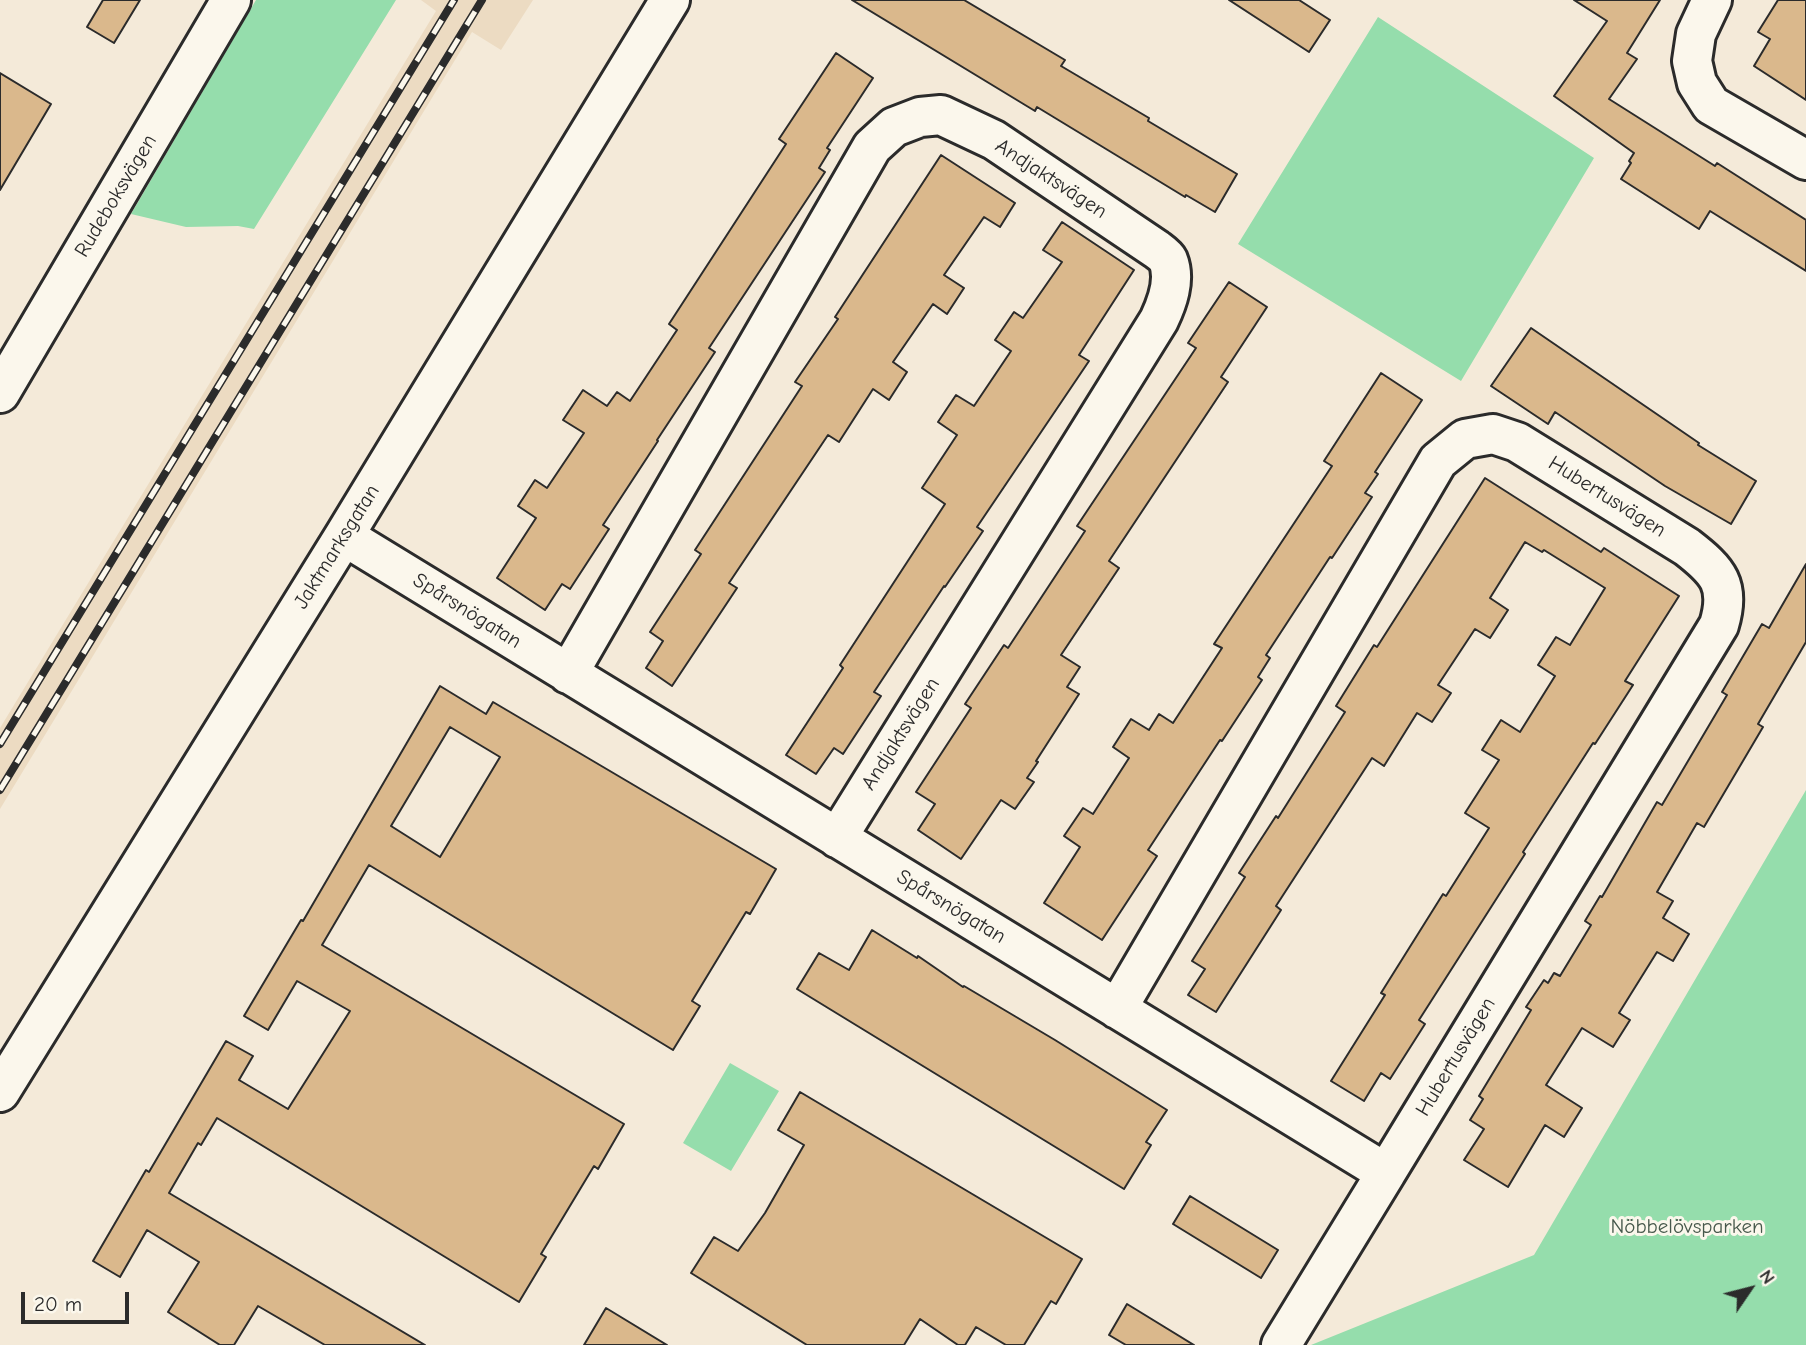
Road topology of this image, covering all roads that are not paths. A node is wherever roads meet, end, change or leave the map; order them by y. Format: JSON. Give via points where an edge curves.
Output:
{"nodes":[{"id":1,"x":231,"y":0,"type":"edge"},
{"id":2,"x":670,"y":0,"type":"edge"},
{"id":3,"x":1712,"y":0,"type":"edge"},
{"id":4,"x":1806,"y":160,"type":"edge"},
{"id":5,"x":0,"y":393,"type":"edge"},
{"id":6,"x":344,"y":537,"type":"junction"},
{"id":7,"x":568,"y":674,"type":"junction"},
{"id":8,"x":837,"y":838,"type":"junction"},
{"id":9,"x":1117,"y":1009,"type":"junction"},
{"id":10,"x":0,"y":1092,"type":"edge"},
{"id":11,"x":1386,"y":1173,"type":"junction"},
{"id":12,"x":1281,"y":1345,"type":"edge"}],
"edges":[{"from":1,"to":5,"type":"street","name":"Rudeboksvägen"},
{"from":2,"to":6,"type":"street","name":"Jaktmarksgatan"},
{"from":3,"to":4,"type":"street","via":[[1696,34],[1692,61],[1697,83],[1711,105]]},
{"from":6,"to":7,"type":"street","name":"Spårsnögatan"},
{"from":6,"to":10,"type":"street","name":"Jaktmarksgatan"},
{"from":7,"to":8,"type":"street","name":"Spårsnögatan"},
{"from":7,"to":8,"type":"street","name":"Andjaktsvägen","via":[[872,147],[894,127],[941,115],[994,140],[1168,258],[1169,297],[1152,332]]},
{"from":8,"to":9,"type":"street","name":"Spårsnögatan"},
{"from":9,"to":11,"type":"street","name":"Spårsnögatan"},
{"from":9,"to":11,"type":"street","name":"Hubertusvägen","via":[[1438,461],[1472,437],[1493,434],[1517,442],[1702,558],[1717,573],[1724,609],[1715,632]]},
{"from":11,"to":12,"type":"street"}]}
